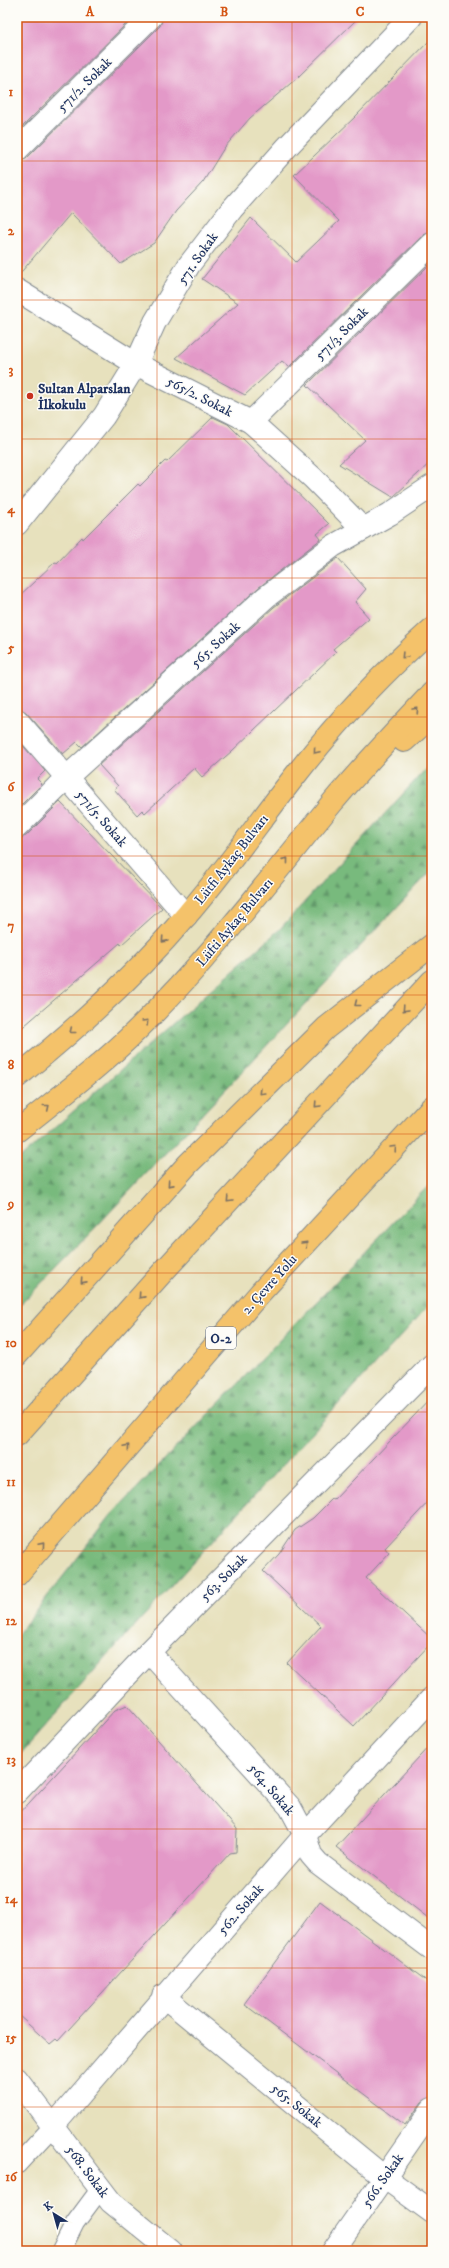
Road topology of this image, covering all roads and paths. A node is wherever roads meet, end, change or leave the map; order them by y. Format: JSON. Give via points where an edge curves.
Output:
{"nodes":[{"id":1,"x":151,"y":17,"type":"edge"},
{"id":2,"x":411,"y":17,"type":"edge"},
{"id":3,"x":17,"y":150,"type":"edge"},
{"id":4,"x":432,"y":244,"type":"edge"},
{"id":5,"x":17,"y":290,"type":"edge"},
{"id":6,"x":136,"y":364,"type":"junction"},
{"id":7,"x":251,"y":422,"type":"junction"},
{"id":8,"x":432,"y":486,"type":"edge"},
{"id":9,"x":17,"y":524,"type":"edge"},
{"id":10,"x":363,"y":529,"type":"junction"},
{"id":11,"x":428,"y":631,"type":"edge"},
{"id":12,"x":432,"y":693,"type":"edge"},
{"id":13,"x":432,"y":716,"type":"edge"},
{"id":14,"x":17,"y":720,"type":"edge"},
{"id":15,"x":67,"y":777,"type":"junction"},
{"id":16,"x":333,"y":802,"type":"junction"},
{"id":17,"x":17,"y":827,"type":"edge"},
{"id":18,"x":186,"y":916,"type":"junction"},
{"id":19,"x":432,"y":945,"type":"edge"},
{"id":20,"x":432,"y":981,"type":"edge"},
{"id":21,"x":17,"y":1076,"type":"edge"},
{"id":22,"x":432,"y":1107,"type":"edge"},
{"id":23,"x":17,"y":1131,"type":"edge"},
{"id":24,"x":17,"y":1355,"type":"edge"},
{"id":25,"x":432,"y":1365,"type":"edge"},
{"id":26,"x":17,"y":1435,"type":"edge"},
{"id":27,"x":17,"y":1575,"type":"edge"},
{"id":28,"x":149,"y":1652,"type":"junction"},
{"id":29,"x":432,"y":1698,"type":"edge"},
{"id":30,"x":17,"y":1792,"type":"edge"},
{"id":31,"x":305,"y":1835,"type":"junction"},
{"id":32,"x":432,"y":1949,"type":"edge"},
{"id":33,"x":163,"y":1996,"type":"junction"},
{"id":34,"x":17,"y":2079,"type":"edge"},
{"id":35,"x":432,"y":2109,"type":"edge"},
{"id":36,"x":54,"y":2125,"type":"junction"},
{"id":37,"x":17,"y":2165,"type":"edge"},
{"id":38,"x":384,"y":2177,"type":"junction"},
{"id":39,"x":101,"y":2188,"type":"junction"},
{"id":40,"x":432,"y":2212,"type":"edge"},
{"id":41,"x":61,"y":2251,"type":"edge"},
{"id":42,"x":171,"y":2251,"type":"edge"},
{"id":43,"x":333,"y":2251,"type":"edge"}],
"edges":[{"from":1,"to":3,"type":"street","name":"571/2. Sokak"},
{"from":2,"to":6,"type":"street","name":"571. Sokak","via":[[287,147],[232,209],[189,265],[155,322]]},
{"from":4,"to":7,"type":"street","name":"571/3. Sokak"},
{"from":5,"to":6,"type":"street","name":"565/2. Sokak"},
{"from":6,"to":7,"type":"street","name":"565/2. Sokak"},
{"from":6,"to":9,"type":"street","name":"571. Sokak","via":[[104,416]]},
{"from":7,"to":10,"type":"street","name":"565/2. Sokak"},
{"from":8,"to":10,"type":"street","name":"565. Sokak"},
{"from":10,"to":15,"type":"street","name":"565. Sokak","via":[[333,546],[266,597]]},
{"from":11,"to":18,"type":"main road","name":"Lütfi Aykaç Bulvarı","one_way":true,"via":[[335,728]]},
{"from":16,"to":12,"type":"main road","name":"Lüfti Aykaç Bulvarı","one_way":true},
{"from":13,"to":16,"type":"main road"},
{"from":14,"to":15,"type":"street","name":"571/5. Sokak"},
{"from":15,"to":17,"type":"street","name":"565. Sokak"},
{"from":15,"to":18,"type":"street","name":"571/5. Sokak"},
{"from":23,"to":16,"type":"main road","name":"Lüfti Aykaç Bulvarı","one_way":true,"via":[[93,1070],[174,993],[232,927]]},
{"from":18,"to":21,"type":"main road","name":"Lütfi Aykaç Bulvarı","one_way":true,"via":[[135,972],[88,1018]]},
{"from":19,"to":24,"type":"main road","one_way":true,"via":[[326,1028],[188,1164]]},
{"from":20,"to":26,"type":"main road","one_way":true,"via":[[172,1262]]},
{"from":27,"to":22,"type":"main road","name":"2. Çevre Yolu","number":"O-2","one_way":true,"via":[[260,1293]]},
{"from":25,"to":28,"type":"street","name":"563. Sokak"},
{"from":28,"to":30,"type":"street","name":"563. Sokak"},
{"from":28,"to":31,"type":"street","name":"564. Sokak","via":[[290,1806]]},
{"from":29,"to":31,"type":"street","name":"562. Sokak"},
{"from":31,"to":32,"type":"street","name":"564. Sokak","via":[[310,1855],[318,1863]]},
{"from":31,"to":33,"type":"street","name":"562. Sokak"},
{"from":33,"to":36,"type":"street","name":"562. Sokak"},
{"from":33,"to":38,"type":"street","name":"565. Sokak"},
{"from":34,"to":36,"type":"street","name":"568. Sokak"},
{"from":35,"to":38,"type":"street","name":"566. Sokak"},
{"from":36,"to":37,"type":"lane"},
{"from":36,"to":39,"type":"street","name":"568. Sokak"},
{"from":38,"to":40,"type":"street","name":"565. Sokak"},
{"from":38,"to":43,"type":"street","name":"566. Sokak"},
{"from":39,"to":41,"type":"lane","via":[[75,2223]]},
{"from":39,"to":42,"type":"street","name":"568. Sokak","via":[[111,2202]]}]}
